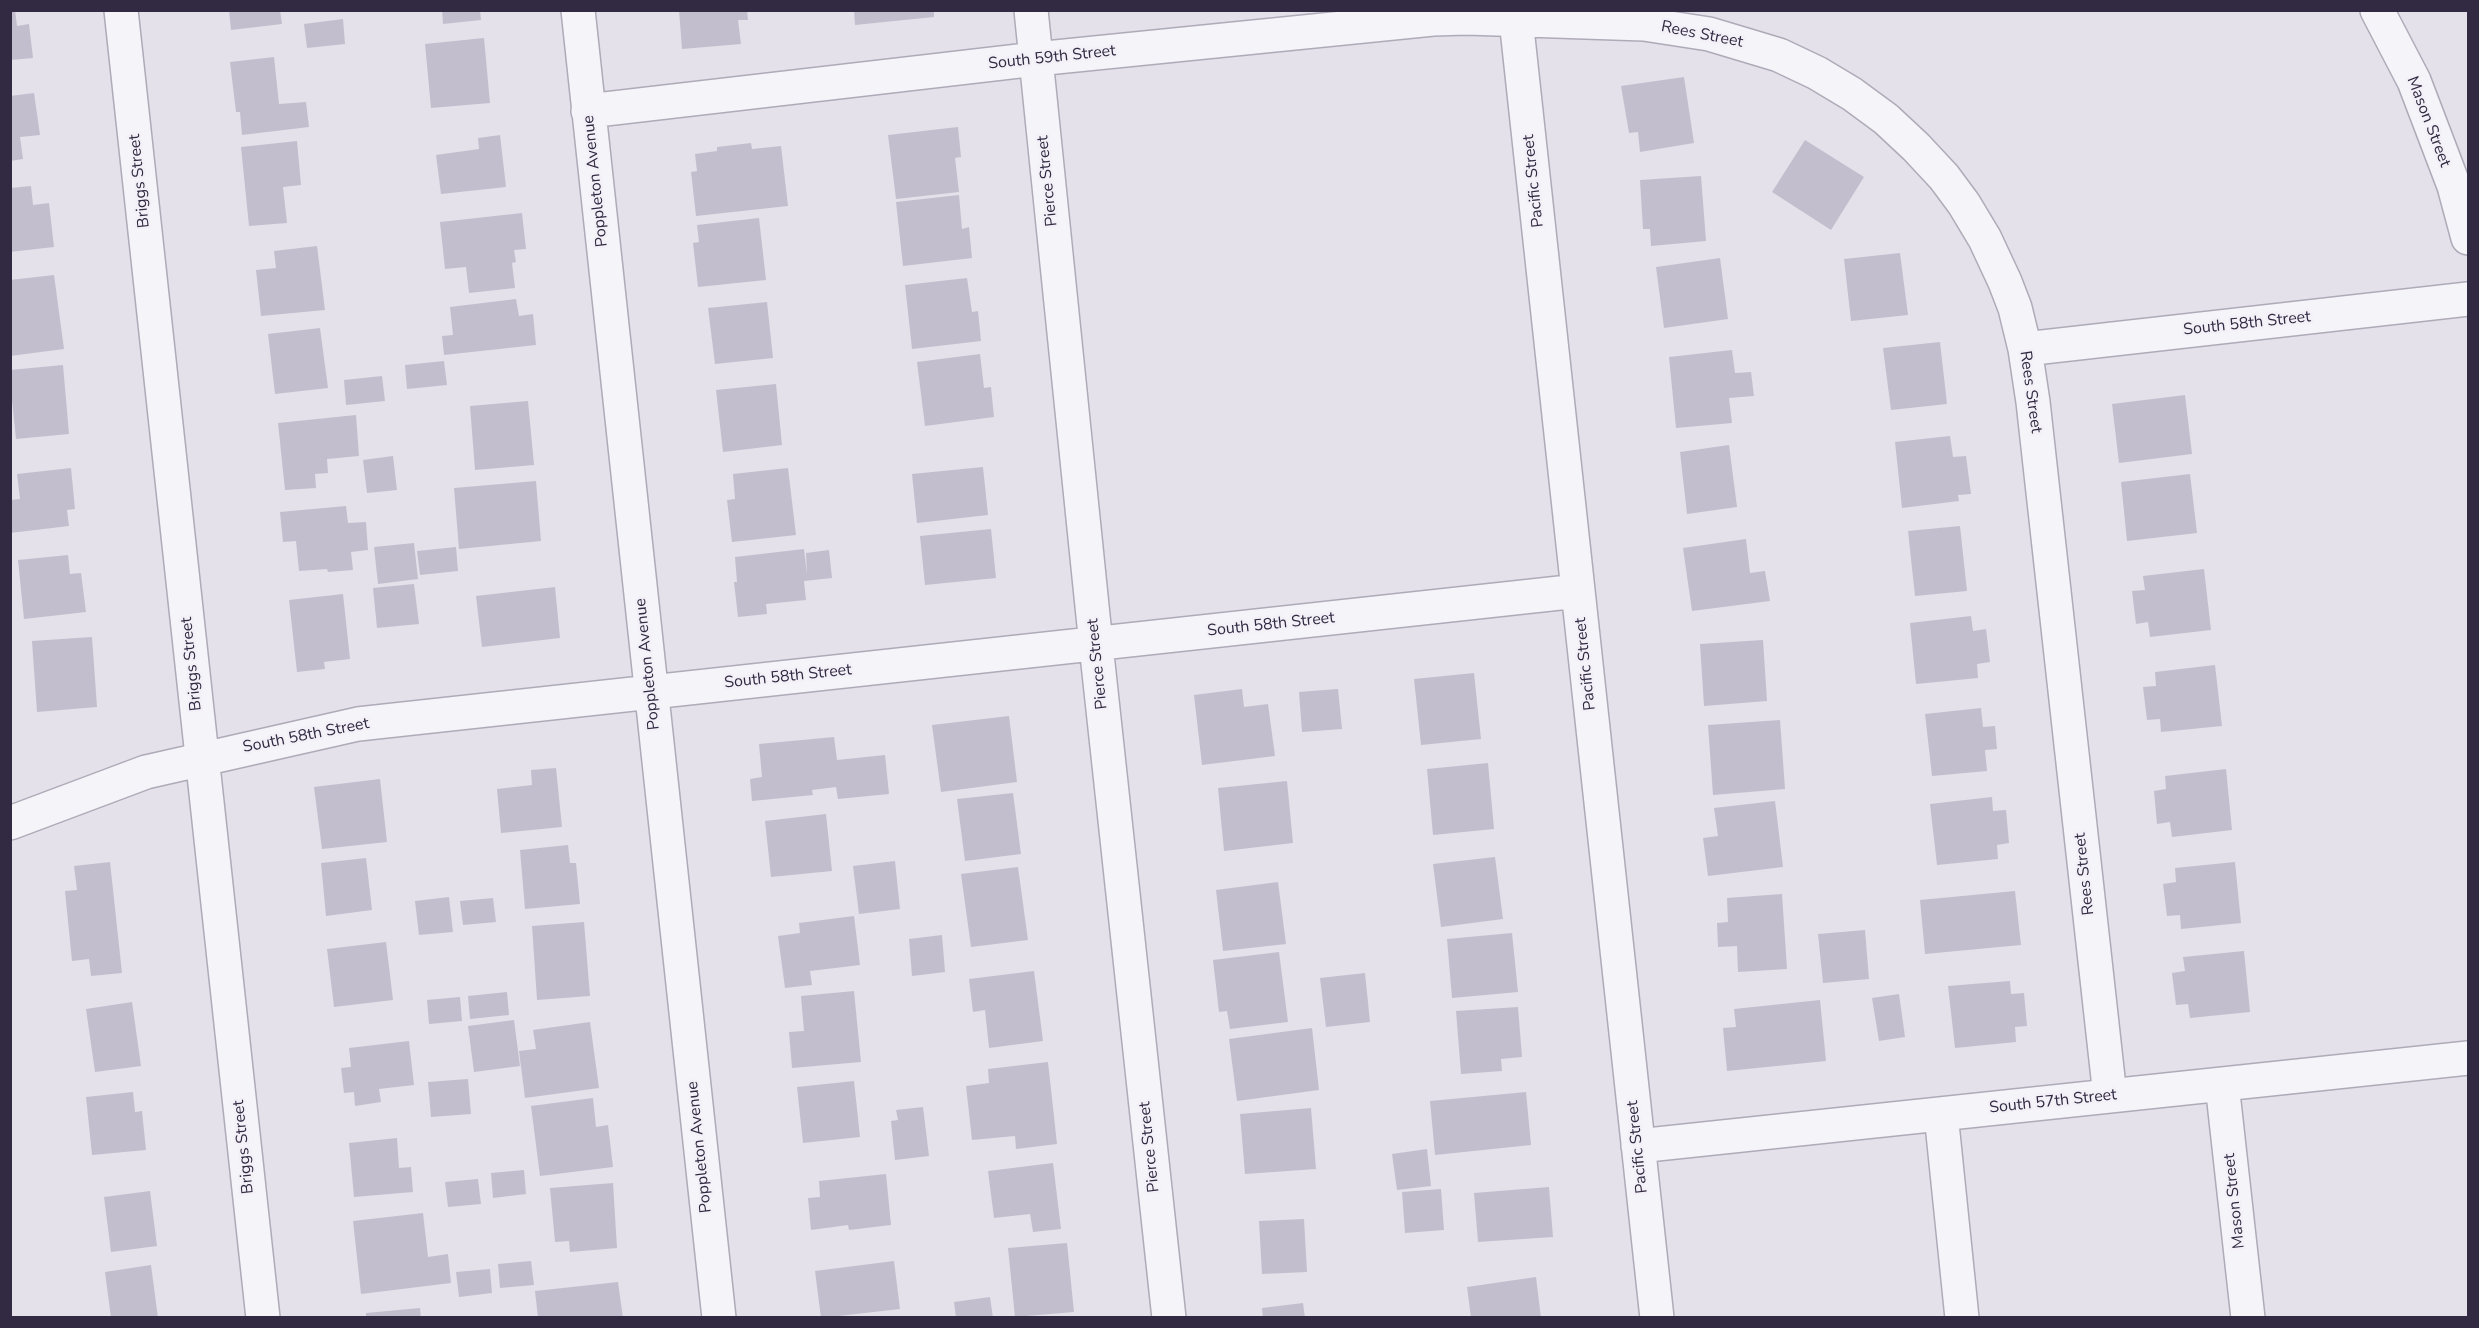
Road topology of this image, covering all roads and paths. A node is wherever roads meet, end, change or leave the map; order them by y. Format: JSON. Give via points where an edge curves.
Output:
{"nodes":[{"id":1,"x":121,"y":10,"type":"edge"},
{"id":2,"x":578,"y":10,"type":"edge"},
{"id":3,"x":1031,"y":10,"type":"edge"},
{"id":4,"x":2377,"y":10,"type":"edge"},
{"id":5,"x":1515,"y":15,"type":"edge"},
{"id":6,"x":1036,"y":59,"type":"junction"},
{"id":7,"x":588,"y":111,"type":"junction"},
{"id":8,"x":2469,"y":238,"type":"edge"},
{"id":9,"x":2469,"y":299,"type":"edge"},
{"id":10,"x":2025,"y":349,"type":"junction"},
{"id":11,"x":1578,"y":591,"type":"junction"},
{"id":12,"x":1096,"y":645,"type":"junction"},
{"id":13,"x":651,"y":692,"type":"junction"},
{"id":14,"x":202,"y":757,"type":"junction"},
{"id":15,"x":10,"y":823,"type":"edge"},
{"id":16,"x":2469,"y":1058,"type":"edge"},
{"id":17,"x":2222,"y":1084,"type":"junction"},
{"id":18,"x":2110,"y":1096,"type":"junction"},
{"id":19,"x":1941,"y":1114,"type":"junction"},
{"id":20,"x":1638,"y":1146,"type":"junction"},
{"id":21,"x":262,"y":1317,"type":"edge"},
{"id":22,"x":719,"y":1317,"type":"edge"},
{"id":23,"x":1169,"y":1317,"type":"edge"},
{"id":24,"x":1656,"y":1317,"type":"edge"},
{"id":25,"x":1962,"y":1317,"type":"edge"},
{"id":26,"x":2248,"y":1317,"type":"edge"}],
"edges":[{"from":1,"to":14,"type":"street","name":"Briggs Street"},
{"from":2,"to":7,"type":"street","name":"Poppleton Avenue"},
{"from":3,"to":6,"type":"street","name":"Pierce Street"},
{"from":4,"to":8,"type":"street","name":"Mason Street","via":[[2414,81],[2454,186]]},
{"from":5,"to":6,"type":"street","name":"South 59th Street"},
{"from":5,"to":10,"type":"street","name":"Rees Street","via":[[1644,24],[1710,34],[1779,55],[1852,94],[1916,147],[1964,204],[2006,282]]},
{"from":5,"to":11,"type":"street","name":"Pacific Street"},
{"from":6,"to":7,"type":"street","name":"South 59th Street"},
{"from":6,"to":12,"type":"street","name":"Pierce Street"},
{"from":7,"to":13,"type":"street","name":"Poppleton Avenue"},
{"from":9,"to":10,"type":"street","name":"South 58th Street"},
{"from":10,"to":18,"type":"street","name":"Rees Street"},
{"from":11,"to":12,"type":"street","name":"South 58th Street"},
{"from":11,"to":20,"type":"street","name":"Pacific Street"},
{"from":12,"to":13,"type":"street","name":"South 58th Street"},
{"from":12,"to":23,"type":"street","name":"Pierce Street"},
{"from":13,"to":14,"type":"street","name":"South 58th Street","via":[[358,724]]},
{"from":13,"to":22,"type":"street","name":"Poppleton Avenue"},
{"from":14,"to":15,"type":"street","name":"South 58th Street","via":[[146,772]]},
{"from":14,"to":21,"type":"street","name":"Briggs Street"},
{"from":16,"to":17,"type":"street","name":"South 57th Street"},
{"from":17,"to":18,"type":"street","name":"South 57th Street"},
{"from":17,"to":26,"type":"street","name":"Mason Street"},
{"from":18,"to":19,"type":"street","name":"South 57th Street"},
{"from":19,"to":20,"type":"street","name":"South 57th Street"},
{"from":19,"to":25,"type":"street"},
{"from":20,"to":24,"type":"street","name":"Pacific Street"}]}
